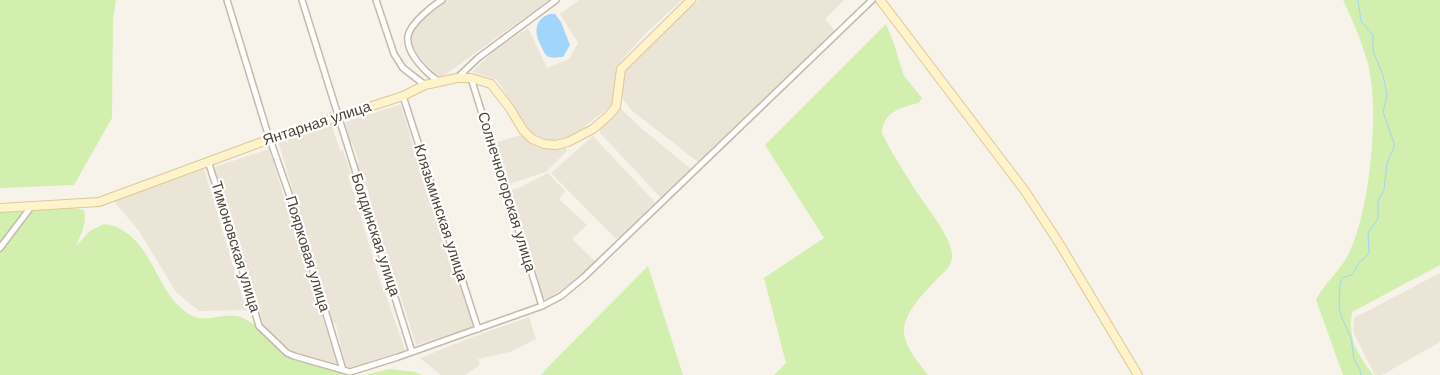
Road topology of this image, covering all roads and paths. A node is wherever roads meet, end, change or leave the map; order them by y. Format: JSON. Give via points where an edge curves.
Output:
{"nodes":[{"id":1,"x":227,"y":0,"type":"edge"},
{"id":2,"x":302,"y":0,"type":"edge"},
{"id":3,"x":376,"y":0,"type":"edge"},
{"id":4,"x":442,"y":0,"type":"edge"},
{"id":5,"x":556,"y":0,"type":"edge"},
{"id":6,"x":691,"y":0,"type":"edge"},
{"id":7,"x":872,"y":0,"type":"edge"},
{"id":8,"x":880,"y":0,"type":"edge"},
{"id":9,"x":457,"y":78,"type":"junction"},
{"id":10,"x":471,"y":78,"type":"junction"},
{"id":11,"x":441,"y":82,"type":"junction"},
{"id":12,"x":425,"y":86,"type":"junction"},
{"id":13,"x":403,"y":96,"type":"junction"},
{"id":14,"x":337,"y":117,"type":"junction"},
{"id":15,"x":270,"y":139,"type":"junction"},
{"id":16,"x":208,"y":161,"type":"junction"},
{"id":17,"x":31,"y":207,"type":"junction"},
{"id":18,"x":0,"y":208,"type":"edge"},
{"id":19,"x":0,"y":248,"type":"edge"},
{"id":20,"x":542,"y":306,"type":"junction"},
{"id":21,"x":478,"y":329,"type":"junction"},
{"id":22,"x":412,"y":352,"type":"junction"},
{"id":23,"x":343,"y":370,"type":"junction"},
{"id":24,"x":1138,"y":375,"type":"edge"}],
"edges":[{"from":1,"to":15,"type":"street","name":"Поярковая улица"},
{"from":2,"to":14,"type":"street","name":"Болдинская улица"},
{"from":3,"to":12,"type":"street","via":[[394,54],[403,68]]},
{"from":4,"to":11,"type":"street","via":[[424,14],[407,37],[419,63],[429,75]]},
{"from":5,"to":9,"type":"street","via":[[478,58]]},
{"from":6,"to":10,"type":"street","name":"Янтарная улица","via":[[621,69],[616,107],[600,124],[578,138],[556,145],[532,139],[498,92],[490,84]]},
{"from":7,"to":20,"type":"street","via":[[584,277],[561,296]]},
{"from":8,"to":24,"type":"street","via":[[1025,191]]},
{"from":9,"to":10,"type":"street","name":"Янтарная улица"},
{"from":9,"to":11,"type":"street","name":"Янтарная улица"},
{"from":10,"to":20,"type":"street","name":"Солнечногорская улица"},
{"from":11,"to":12,"type":"street","name":"Янтарная улица"},
{"from":12,"to":13,"type":"street","name":"Янтарная улица"},
{"from":13,"to":14,"type":"street","name":"Янтарная улица"},
{"from":13,"to":21,"type":"street","name":"Клязьминская улица"},
{"from":14,"to":15,"type":"street","name":"Янтарная улица"},
{"from":14,"to":22,"type":"street","name":"Болдинская улица"},
{"from":15,"to":16,"type":"street","name":"Янтарная улица"},
{"from":15,"to":23,"type":"street","name":"Поярковая улица"},
{"from":16,"to":17,"type":"street","name":"Янтарная улица","via":[[99,202]]},
{"from":16,"to":23,"type":"street","name":"Тимоновская улица","via":[[259,326],[294,356]]},
{"from":17,"to":18,"type":"street","name":"Янтарная улица"},
{"from":17,"to":19,"type":"street"},
{"from":20,"to":21,"type":"street"},
{"from":21,"to":22,"type":"street"},
{"from":22,"to":23,"type":"street","via":[[350,372]]}]}
